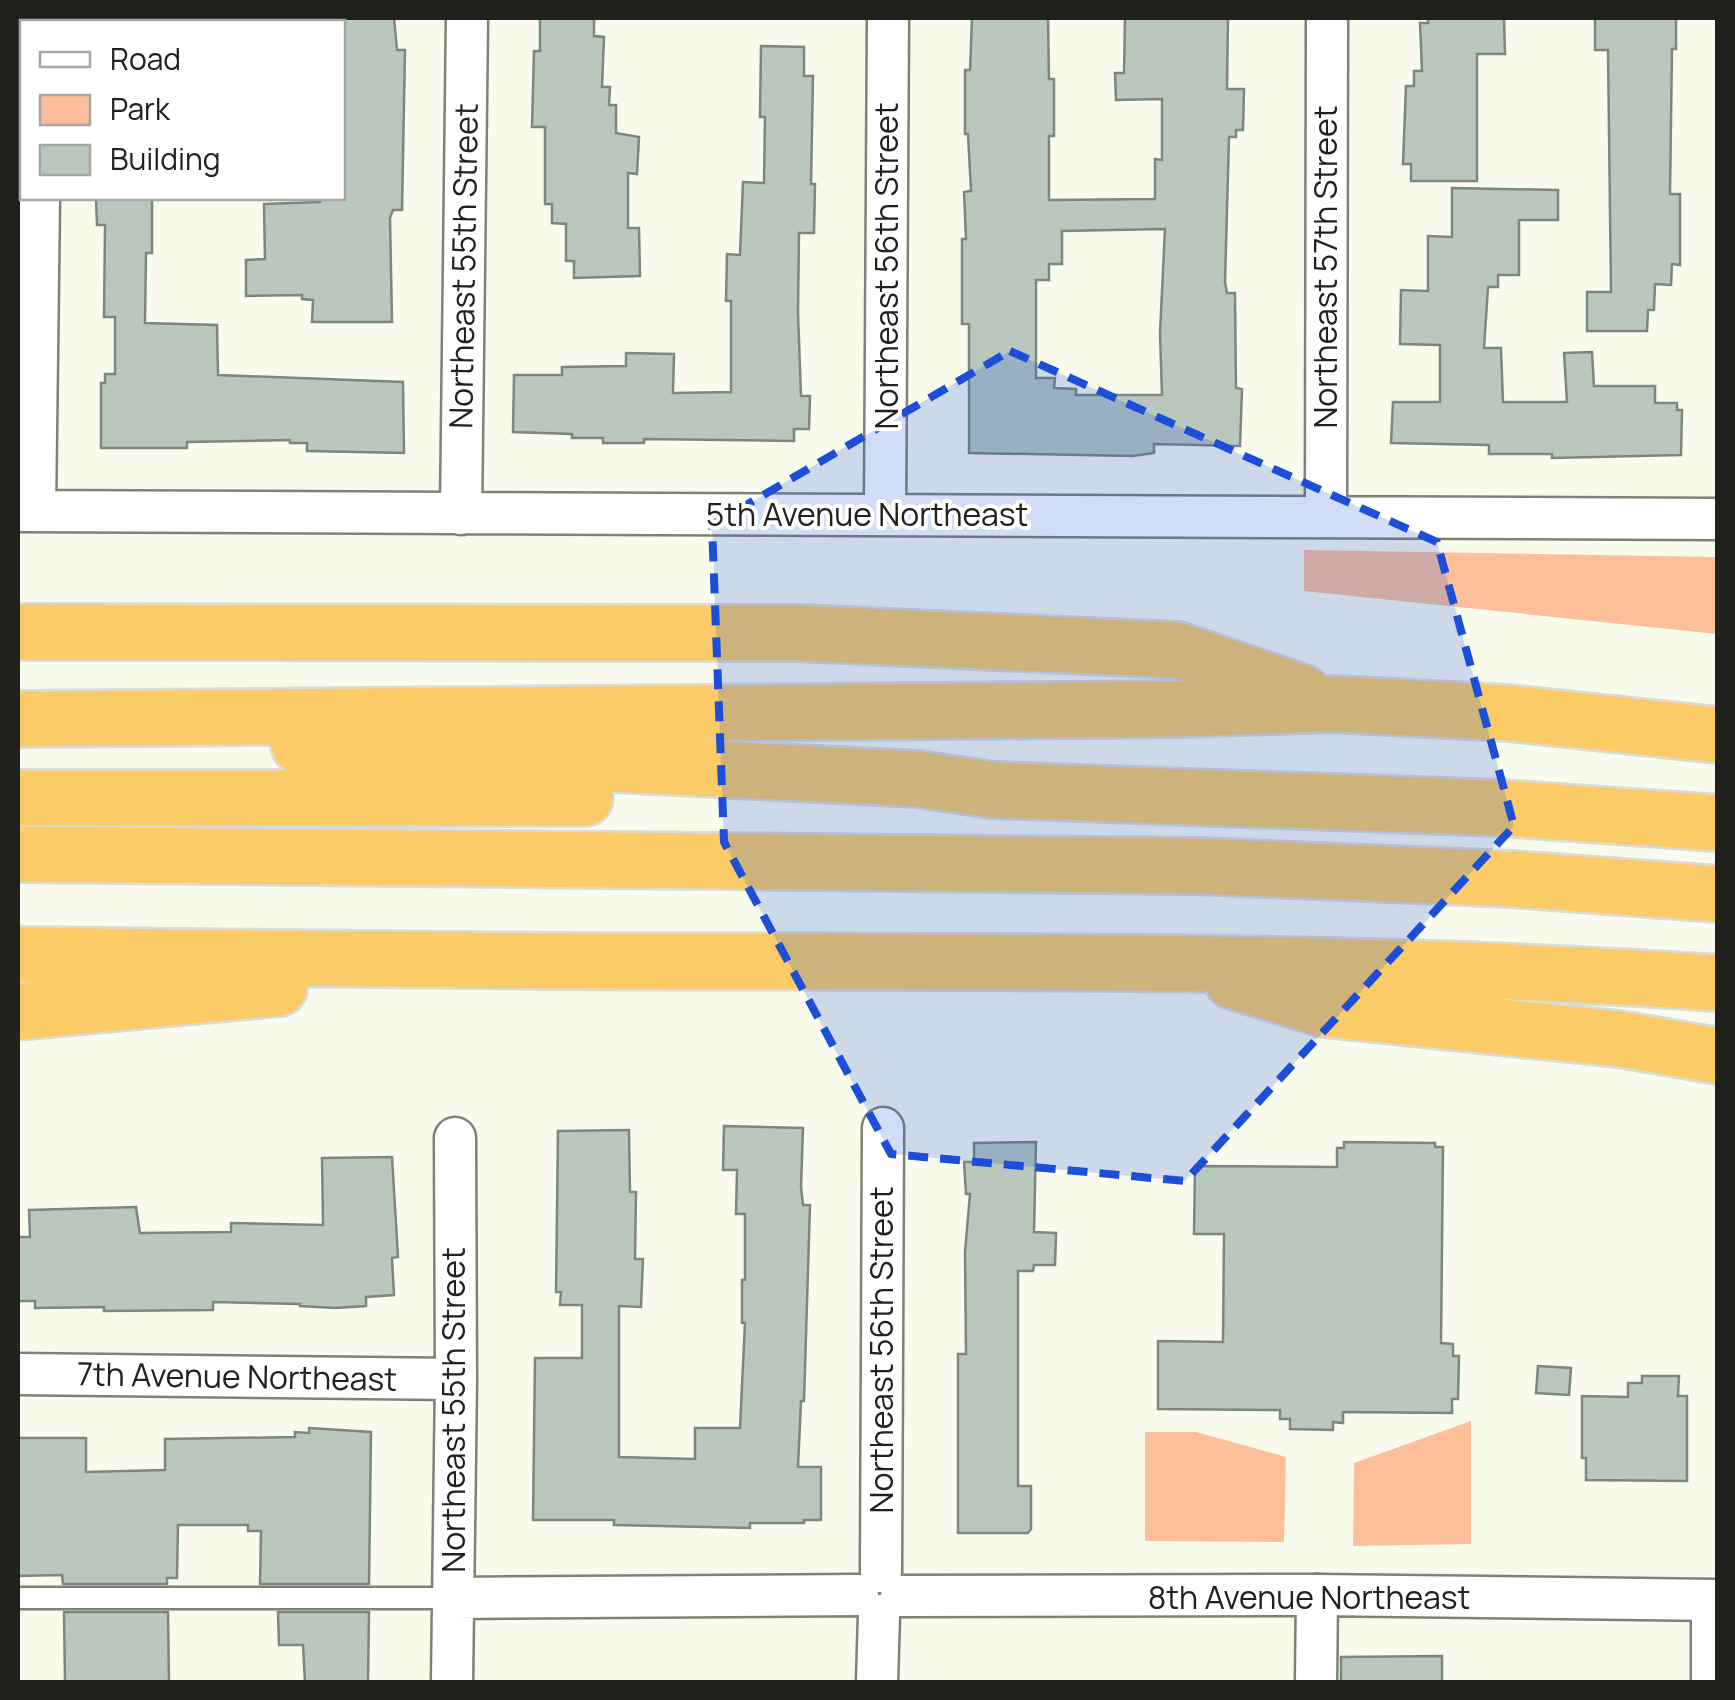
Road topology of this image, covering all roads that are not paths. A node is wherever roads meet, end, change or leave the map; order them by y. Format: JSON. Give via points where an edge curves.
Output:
{"nodes":[{"id":1,"x":467,"y":18,"type":"edge"},
{"id":2,"x":888,"y":18,"type":"edge"},
{"id":3,"x":1327,"y":18,"type":"edge"},
{"id":4,"x":39,"y":200,"type":"edge"},
{"id":5,"x":26,"y":510,"type":"edge"},
{"id":6,"x":461,"y":514,"type":"junction"},
{"id":7,"x":885,"y":514,"type":"junction"},
{"id":8,"x":1326,"y":516,"type":"junction"},
{"id":9,"x":1718,"y":520,"type":"edge"},
{"id":10,"x":18,"y":630,"type":"edge"},
{"id":11,"x":1334,"y":704,"type":"junction"},
{"id":12,"x":205,"y":715,"type":"junction"},
{"id":13,"x":18,"y":719,"type":"edge"},
{"id":14,"x":1718,"y":735,"type":"edge"},
{"id":15,"x":993,"y":790,"type":"junction"},
{"id":16,"x":18,"y":798,"type":"edge"},
{"id":17,"x":1718,"y":823,"type":"edge"},
{"id":18,"x":18,"y":854,"type":"edge"},
{"id":19,"x":1718,"y":894,"type":"edge"},
{"id":20,"x":18,"y":955,"type":"edge"},
{"id":21,"x":566,"y":961,"type":"junction"},
{"id":22,"x":1168,"y":962,"type":"junction"},
{"id":23,"x":1718,"y":982,"type":"edge"},
{"id":24,"x":18,"y":1012,"type":"edge"},
{"id":25,"x":1718,"y":1056,"type":"edge"},
{"id":26,"x":883,"y":1128,"type":"dead end"},
{"id":27,"x":455,"y":1138,"type":"dead end"},
{"id":28,"x":18,"y":1374,"type":"edge"},
{"id":29,"x":456,"y":1379,"type":"junction"},
{"id":30,"x":880,"y":1595,"type":"junction"},
{"id":31,"x":1317,"y":1595,"type":"junction"},
{"id":32,"x":18,"y":1598,"type":"edge"},
{"id":33,"x":454,"y":1598,"type":"junction"},
{"id":34,"x":1715,"y":1600,"type":"edge"},
{"id":35,"x":452,"y":1682,"type":"edge"},
{"id":36,"x":878,"y":1682,"type":"edge"},
{"id":37,"x":1316,"y":1682,"type":"edge"},
{"id":38,"x":1712,"y":1682,"type":"edge"}],
"edges":[{"from":1,"to":6,"type":"street","name":"Northeast 55th Street"},
{"from":2,"to":7,"type":"street","name":"Northeast 56th Street"},
{"from":3,"to":8,"type":"street","name":"Northeast 57th Street"},
{"from":4,"to":5,"type":"street"},
{"from":5,"to":6,"type":"street","name":"5th Avenue Northeast"},
{"from":6,"to":7,"type":"street","name":"5th Avenue Northeast"},
{"from":7,"to":8,"type":"street","name":"5th Avenue Northeast"},
{"from":8,"to":9,"type":"street","name":"5th Avenue Northeast"},
{"from":10,"to":11,"type":"highway","via":[[799,633],[1177,650]]},
{"from":11,"to":12,"type":"highway"},
{"from":11,"to":14,"type":"highway","via":[[1508,713]]},
{"from":12,"to":13,"type":"highway"},
{"from":12,"to":15,"type":"highway","via":[[312,750],[918,779]]},
{"from":15,"to":16,"type":"highway","via":[[911,800]]},
{"from":15,"to":17,"type":"highway","via":[[1500,808]]},
{"from":18,"to":19,"type":"highway","via":[[1196,866]]},
{"from":20,"to":21,"type":"highway"},
{"from":21,"to":22,"type":"highway"},
{"from":21,"to":24,"type":"highway"},
{"from":22,"to":23,"type":"highway"},
{"from":22,"to":25,"type":"highway","via":[[1324,1009],[1619,1039]]},
{"from":26,"to":30,"type":"street","name":"Northeast 56th Street"},
{"from":27,"to":29,"type":"street","name":"Northeast 55th Street"},
{"from":28,"to":29,"type":"street","name":"7th Avenue Northeast"},
{"from":29,"to":33,"type":"street","name":"Northeast 55th Street"},
{"from":30,"to":31,"type":"street","name":"8th Avenue Northeast"},
{"from":30,"to":33,"type":"street","name":"8th Avenue Northeast"},
{"from":30,"to":36,"type":"street","name":"Northeast 56th Street"},
{"from":31,"to":34,"type":"street","name":"8th Avenue Northeast"},
{"from":31,"to":37,"type":"street"},
{"from":32,"to":33,"type":"lane"},
{"from":33,"to":35,"type":"street","name":"Northeast 55th Street"},
{"from":34,"to":38,"type":"street"}]}
